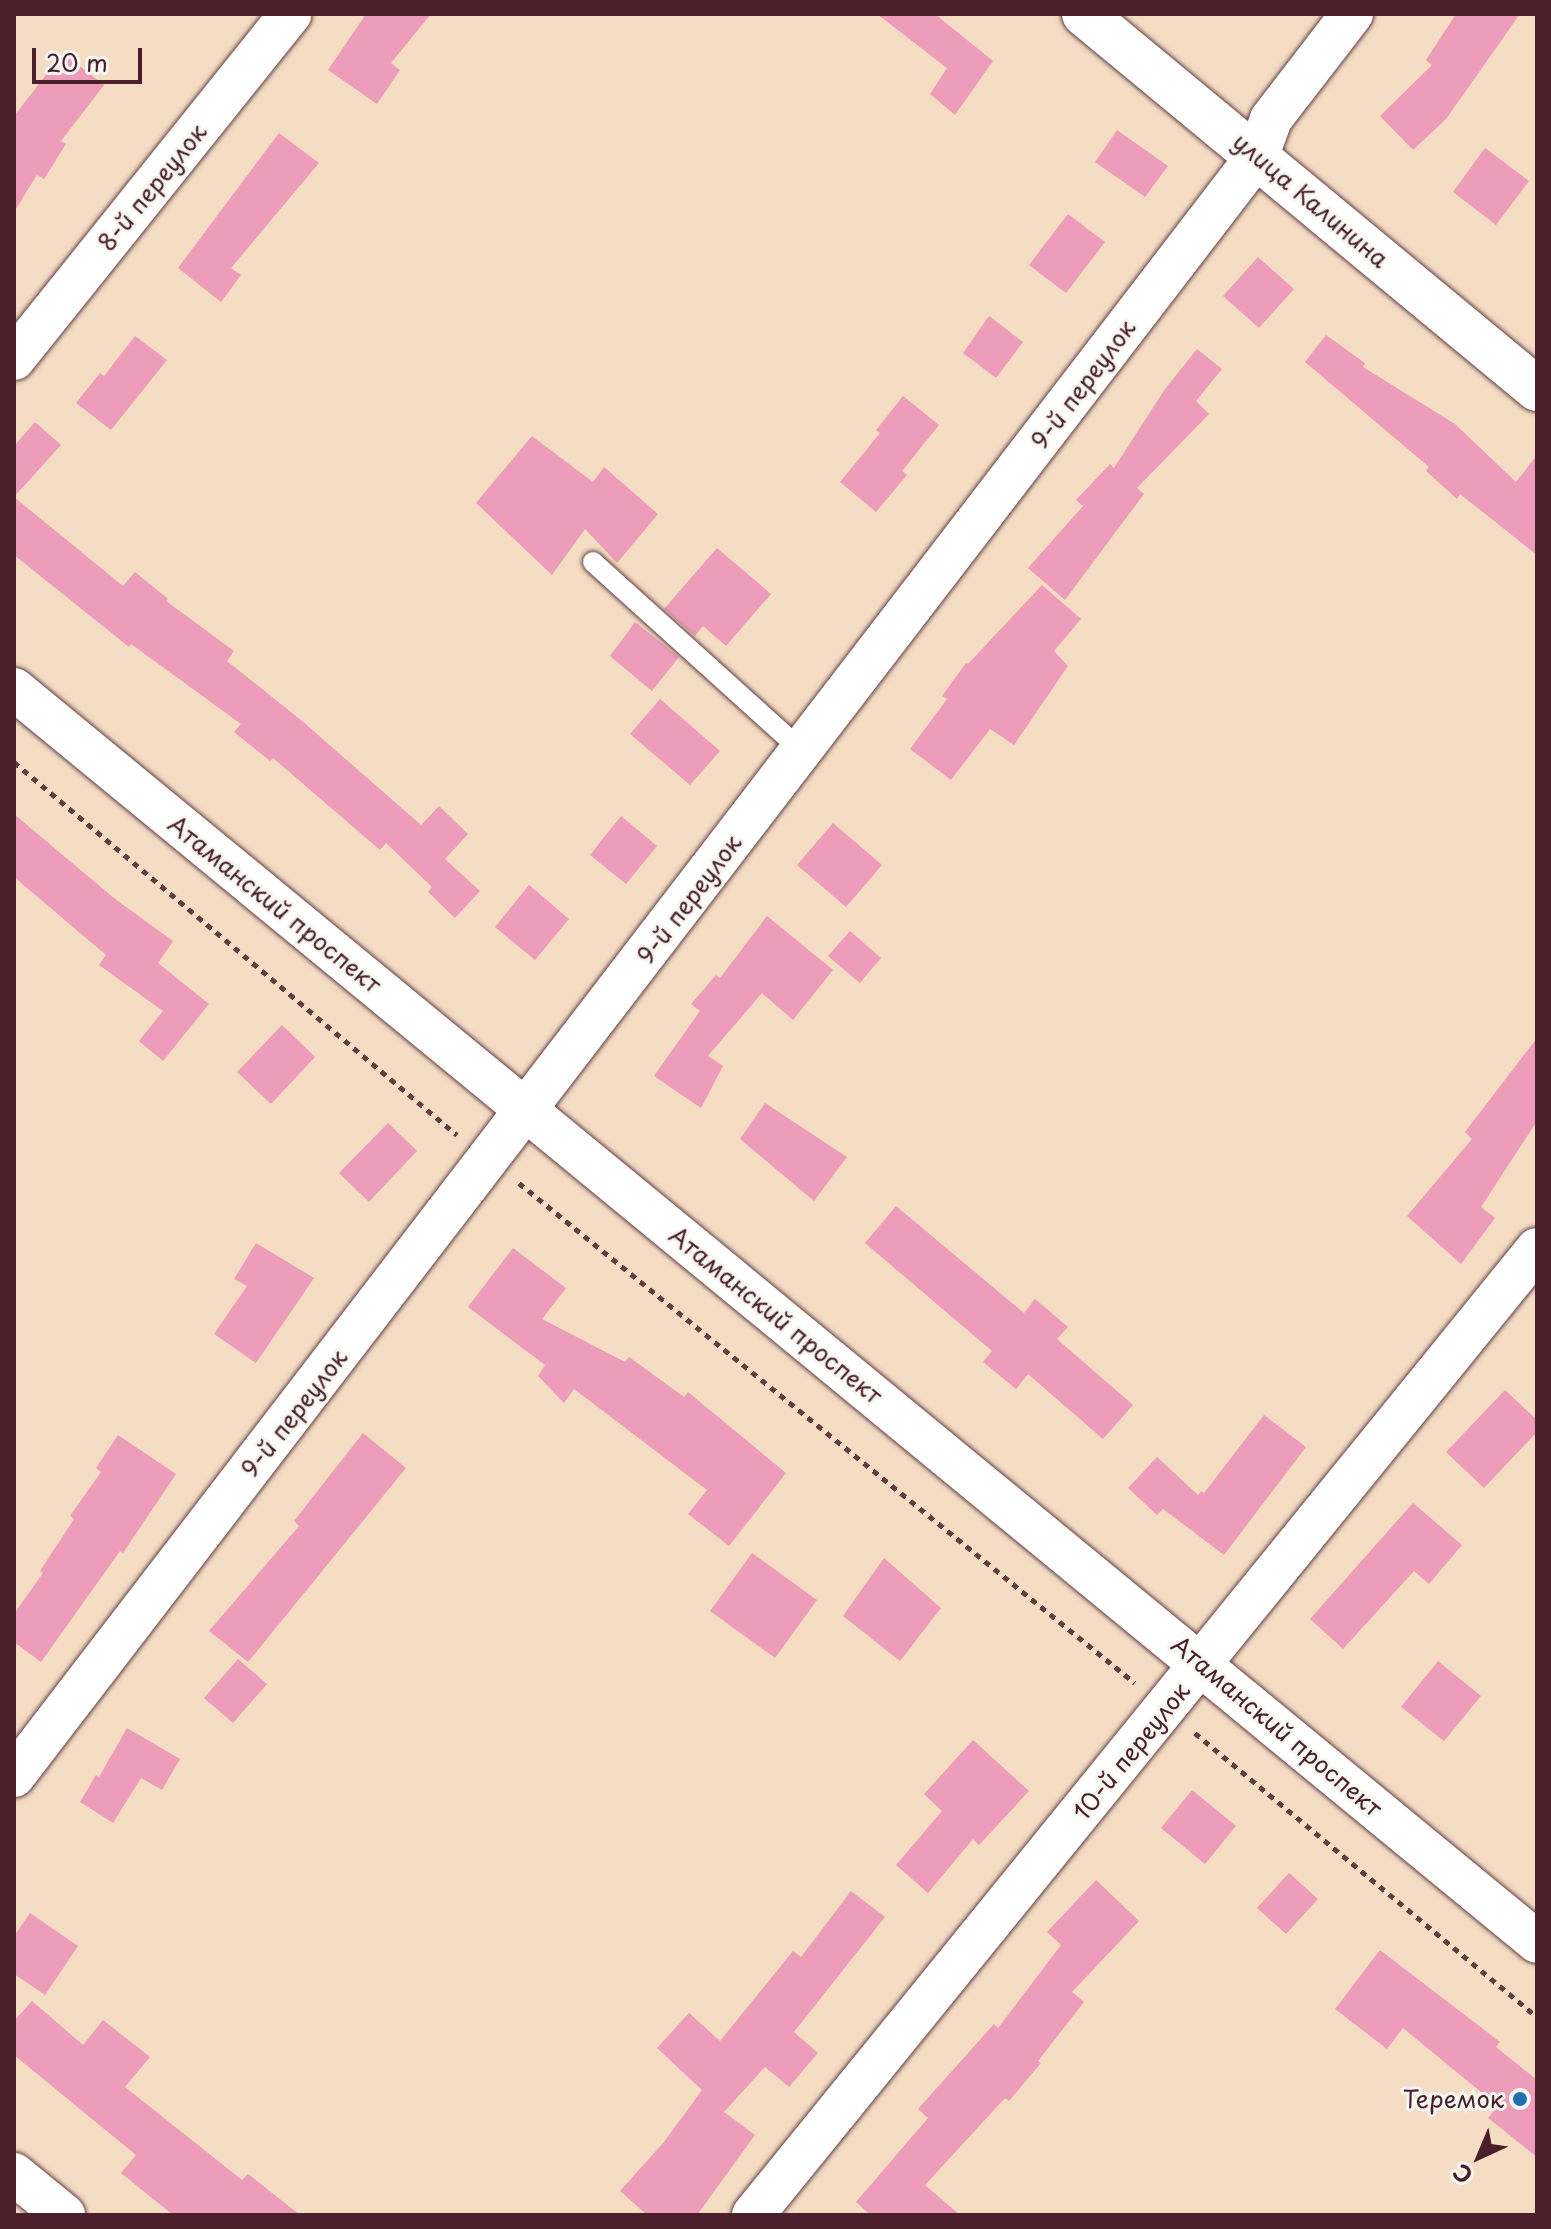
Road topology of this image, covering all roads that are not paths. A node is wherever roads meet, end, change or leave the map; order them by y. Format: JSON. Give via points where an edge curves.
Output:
{"nodes":[{"id":1,"x":290,"y":14,"type":"edge"},
{"id":2,"x":1084,"y":14,"type":"edge"},
{"id":3,"x":1352,"y":14,"type":"edge"},
{"id":4,"x":1258,"y":155,"type":"junction"},
{"id":5,"x":14,"y":359,"type":"edge"},
{"id":6,"x":1537,"y":389,"type":"edge"},
{"id":7,"x":593,"y":562,"type":"dead end"},
{"id":8,"x":14,"y":689,"type":"edge"},
{"id":9,"x":802,"y":751,"type":"junction"},
{"id":10,"x":527,"y":1111,"type":"junction"},
{"id":11,"x":1537,"y":1249,"type":"edge"},
{"id":12,"x":1202,"y":1664,"type":"junction"},
{"id":13,"x":14,"y":1776,"type":"edge"},
{"id":14,"x":1537,"y":1942,"type":"edge"},
{"id":15,"x":14,"y":2174,"type":"edge"},
{"id":16,"x":64,"y":2215,"type":"edge"},
{"id":17,"x":753,"y":2215,"type":"edge"}],
"edges":[{"from":1,"to":5,"type":"street","name":"8-й переулок"},
{"from":2,"to":4,"type":"main road","name":"улица Калинина"},
{"from":3,"to":4,"type":"street","name":"9-й переулок","via":[[1271,119]]},
{"from":4,"to":6,"type":"main road","name":"улица Калинина"},
{"from":4,"to":9,"type":"street","name":"9-й переулок"},
{"from":7,"to":9,"type":"lane"},
{"from":8,"to":10,"type":"street","name":"Атаманский проспект"},
{"from":9,"to":10,"type":"street","name":"9-й переулок"},
{"from":10,"to":12,"type":"street","name":"Атаманский проспект"},
{"from":10,"to":13,"type":"street","name":"9-й переулок"},
{"from":11,"to":12,"type":"street","name":"10-й переулок"},
{"from":12,"to":14,"type":"street","name":"Атаманский проспект"},
{"from":12,"to":17,"type":"street","name":"10-й переулок"},
{"from":15,"to":16,"type":"street"}]}
